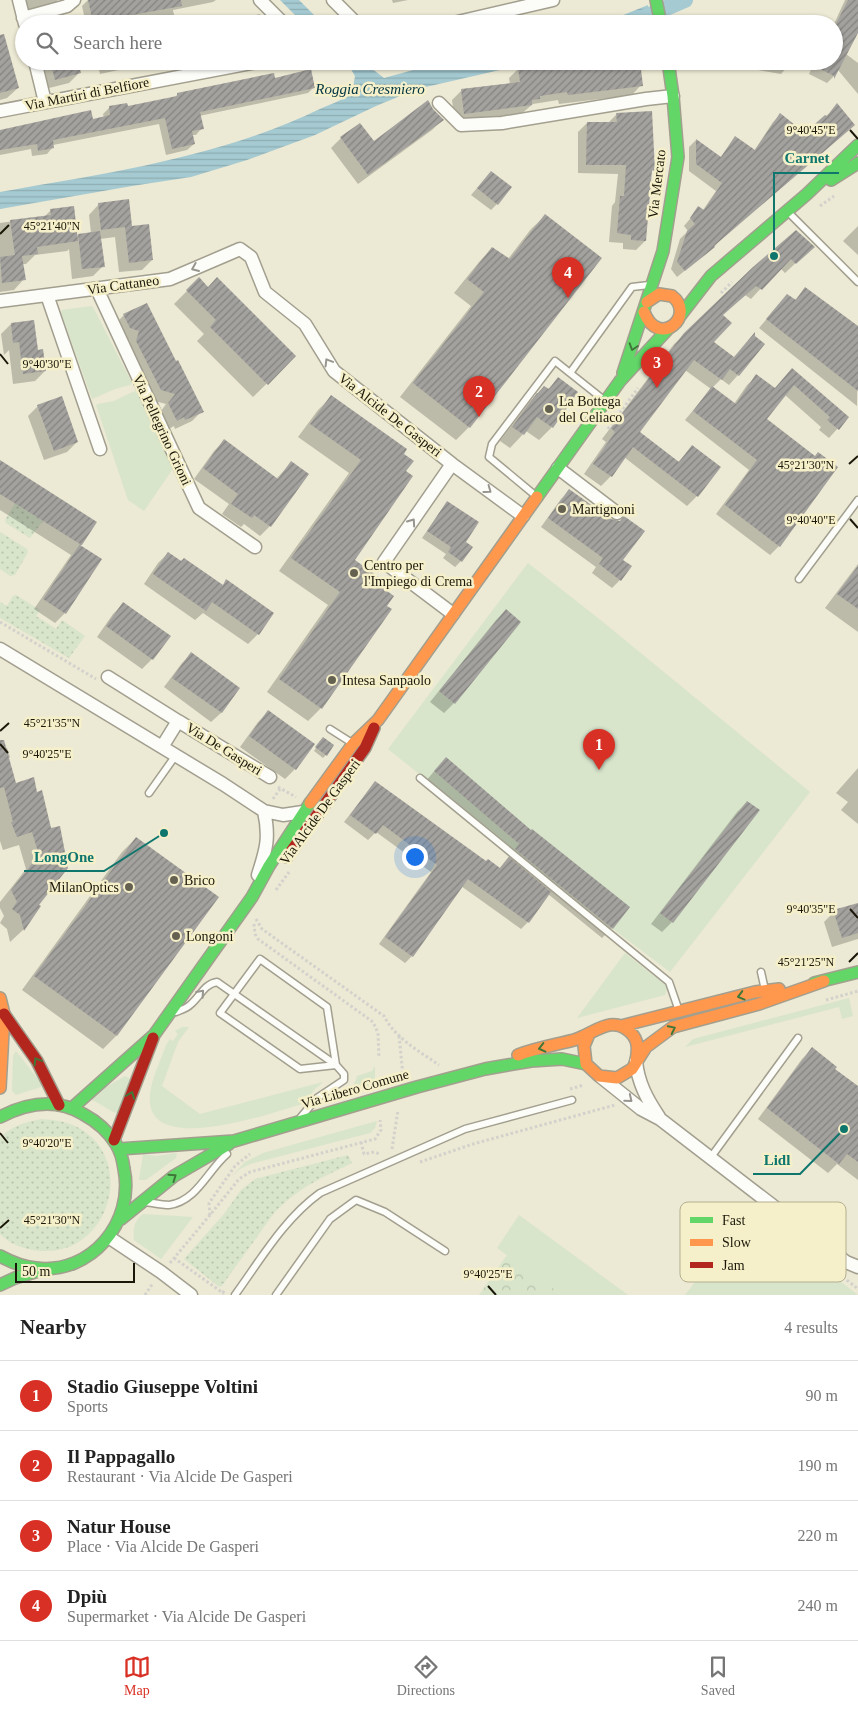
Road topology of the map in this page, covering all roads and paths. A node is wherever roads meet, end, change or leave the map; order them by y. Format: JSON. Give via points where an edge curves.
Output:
{"nodes":[{"id":1,"x":19,"y":0,"type":"edge"},
{"id":2,"x":74,"y":0,"type":"edge"},
{"id":3,"x":260,"y":0,"type":"edge"},
{"id":4,"x":333,"y":0,"type":"edge"},
{"id":5,"x":552,"y":0,"type":"edge"},
{"id":6,"x":656,"y":0,"type":"edge"},
{"id":7,"x":23,"y":15,"type":"edge"},
{"id":8,"x":41,"y":15,"type":"edge"},
{"id":9,"x":275,"y":15,"type":"edge"},
{"id":10,"x":348,"y":15,"type":"edge"},
{"id":11,"x":488,"y":15,"type":"edge"},
{"id":12,"x":659,"y":15,"type":"edge"},
{"id":13,"x":37,"y":70,"type":"edge"},
{"id":14,"x":214,"y":70,"type":"edge"},
{"id":15,"x":669,"y":70,"type":"edge"},
{"id":16,"x":673,"y":96,"type":"junction"},
{"id":17,"x":45,"y":102,"type":"junction"},
{"id":18,"x":439,"y":103,"type":"dead end"},
{"id":19,"x":0,"y":111,"type":"edge"},
{"id":20,"x":858,"y":145,"type":"edge"},
{"id":21,"x":858,"y":163,"type":"edge"},
{"id":22,"x":842,"y":191,"type":"dead end"},
{"id":23,"x":807,"y":194,"type":"junction"},
{"id":24,"x":820,"y":206,"type":"dead end"},
{"id":25,"x":787,"y":211,"type":"junction"},
{"id":26,"x":240,"y":249,"type":"joint"},
{"id":27,"x":663,"y":251,"type":"junction"},
{"id":28,"x":711,"y":276,"type":"junction"},
{"id":29,"x":735,"y":279,"type":"dead end"},
{"id":30,"x":858,"y":282,"type":"edge"},
{"id":31,"x":653,"y":284,"type":"junction"},
{"id":32,"x":675,"y":288,"type":"junction"},
{"id":33,"x":97,"y":289,"type":"junction"},
{"id":34,"x":47,"y":295,"type":"junction"},
{"id":35,"x":714,"y":299,"type":"dead end"},
{"id":36,"x":0,"y":301,"type":"edge"},
{"id":37,"x":645,"y":307,"type":"junction"},
{"id":38,"x":680,"y":316,"type":"junction"},
{"id":39,"x":668,"y":329,"type":"junction"},
{"id":40,"x":570,"y":373,"type":"junction"},
{"id":41,"x":620,"y":380,"type":"junction"},
{"id":42,"x":641,"y":384,"type":"dead end"},
{"id":43,"x":606,"y":401,"type":"junction"},
{"id":44,"x":606,"y":432,"type":"dead end"},
{"id":45,"x":100,"y":449,"type":"dead end"},
{"id":46,"x":452,"y":464,"type":"junction"},
{"id":47,"x":558,"y":468,"type":"junction"},
{"id":48,"x":538,"y":497,"type":"junction"},
{"id":49,"x":858,"y":500,"type":"edge"},
{"id":50,"x":617,"y":513,"type":"dead end"},
{"id":51,"x":524,"y":516,"type":"junction"},
{"id":52,"x":255,"y":547,"type":"dead end"},
{"id":53,"x":799,"y":578,"type":"dead end"},
{"id":54,"x":453,"y":614,"type":"junction"},
{"id":55,"x":0,"y":649,"type":"edge"},
{"id":56,"x":108,"y":677,"type":"dead end"},
{"id":57,"x":378,"y":720,"type":"junction"},
{"id":58,"x":178,"y":721,"type":"junction"},
{"id":59,"x":330,"y":729,"type":"dead end"},
{"id":60,"x":353,"y":744,"type":"junction"},
{"id":61,"x":162,"y":747,"type":"junction"},
{"id":62,"x":176,"y":755,"type":"junction"},
{"id":63,"x":270,"y":777,"type":"dead end"},
{"id":64,"x":420,"y":778,"type":"dead end"},
{"id":65,"x":149,"y":793,"type":"dead end"},
{"id":66,"x":264,"y":811,"type":"junction"},
{"id":67,"x":303,"y":812,"type":"junction"},
{"id":68,"x":294,"y":864,"type":"dead end"},
{"id":69,"x":272,"y":896,"type":"dead end"},
{"id":70,"x":252,"y":897,"type":"junction"},
{"id":71,"x":261,"y":911,"type":"dead end"},
{"id":72,"x":256,"y":919,"type":"junction"},
{"id":73,"x":760,"y":972,"type":"dead end"},
{"id":74,"x":858,"y":972,"type":"edge"},
{"id":75,"x":824,"y":981,"type":"junction"},
{"id":76,"x":766,"y":991,"type":"junction"},
{"id":77,"x":858,"y":991,"type":"edge"},
{"id":78,"x":234,"y":994,"type":"junction"},
{"id":79,"x":0,"y":998,"type":"edge"},
{"id":80,"x":819,"y":1001,"type":"dead end"},
{"id":81,"x":679,"y":1012,"type":"junction"},
{"id":82,"x":4,"y":1014,"type":"junction"},
{"id":83,"x":168,"y":1016,"type":"junction"},
{"id":84,"x":621,"y":1026,"type":"junction"},
{"id":85,"x":589,"y":1034,"type":"junction"},
{"id":86,"x":154,"y":1035,"type":"junction"},
{"id":87,"x":399,"y":1036,"type":"junction"},
{"id":88,"x":798,"y":1038,"type":"dead end"},
{"id":89,"x":379,"y":1058,"type":"dead end"},
{"id":90,"x":636,"y":1061,"type":"junction"},
{"id":91,"x":586,"y":1064,"type":"junction"},
{"id":92,"x":336,"y":1065,"type":"junction"},
{"id":93,"x":430,"y":1068,"type":"dead end"},
{"id":94,"x":485,"y":1069,"type":"junction"},
{"id":95,"x":412,"y":1072,"type":"dead end"},
{"id":96,"x":599,"y":1076,"type":"junction"},
{"id":97,"x":578,"y":1080,"type":"dead end"},
{"id":98,"x":584,"y":1085,"type":"dead end"},
{"id":99,"x":0,"y":1088,"type":"edge"},
{"id":100,"x":572,"y":1100,"type":"dead end"},
{"id":101,"x":609,"y":1100,"type":"dead end"},
{"id":102,"x":60,"y":1105,"type":"junction"},
{"id":103,"x":72,"y":1108,"type":"junction"},
{"id":104,"x":407,"y":1108,"type":"dead end"},
{"id":105,"x":398,"y":1110,"type":"junction"},
{"id":106,"x":389,"y":1113,"type":"dead end"},
{"id":107,"x":0,"y":1118,"type":"edge"},
{"id":108,"x":660,"y":1119,"type":"junction"},
{"id":109,"x":380,"y":1120,"type":"dead end"},
{"id":110,"x":298,"y":1121,"type":"junction"},
{"id":111,"x":247,"y":1137,"type":"junction"},
{"id":112,"x":234,"y":1141,"type":"junction"},
{"id":113,"x":361,"y":1142,"type":"junction"},
{"id":114,"x":116,"y":1145,"type":"junction"},
{"id":115,"x":392,"y":1149,"type":"dead end"},
{"id":116,"x":254,"y":1152,"type":"dead end"},
{"id":117,"x":380,"y":1154,"type":"dead end"},
{"id":118,"x":711,"y":1157,"type":"junction"},
{"id":119,"x":412,"y":1166,"type":"dead end"},
{"id":120,"x":142,"y":1202,"type":"junction"},
{"id":121,"x":769,"y":1202,"type":"edge"},
{"id":122,"x":210,"y":1216,"type":"junction"},
{"id":123,"x":121,"y":1218,"type":"junction"},
{"id":124,"x":110,"y":1238,"type":"junction"},
{"id":125,"x":445,"y":1251,"type":"dead end"},
{"id":126,"x":0,"y":1256,"type":"edge"},
{"id":127,"x":846,"y":1262,"type":"edge"},
{"id":128,"x":858,"y":1268,"type":"edge"},
{"id":129,"x":44,"y":1270,"type":"junction"},
{"id":130,"x":161,"y":1272,"type":"junction"},
{"id":131,"x":846,"y":1279,"type":"edge"},
{"id":132,"x":0,"y":1285,"type":"edge"},
{"id":133,"x":858,"y":1288,"type":"edge"},
{"id":134,"x":145,"y":1295,"type":"edge"},
{"id":135,"x":191,"y":1295,"type":"edge"},
{"id":136,"x":235,"y":1295,"type":"edge"},
{"id":137,"x":276,"y":1295,"type":"edge"}],
"edges":[{"from":1,"to":7,"type":"street"},
{"from":2,"to":8,"type":"street","via":[[67,6]]},
{"from":3,"to":9,"type":"street"},
{"from":4,"to":10,"type":"street"},
{"from":5,"to":11,"type":"street"},
{"from":6,"to":12,"type":"street"},
{"from":13,"to":17,"type":"street"},
{"from":14,"to":17,"type":"street","name":"Via Martiri di Belfiore"},
{"from":15,"to":16,"type":"street","name":"Via Mercato"},
{"from":16,"to":18,"type":"street","via":[[502,123],[460,125]]},
{"from":16,"to":27,"type":"street","name":"Via Mercato","via":[[678,157]]},
{"from":17,"to":19,"type":"street","name":"Via Martiri di Belfiore"},
{"from":20,"to":23,"type":"street"},
{"from":21,"to":23,"type":"street"},
{"from":22,"to":24,"type":"path"},
{"from":23,"to":25,"type":"street"},
{"from":25,"to":28,"type":"street"},
{"from":25,"to":30,"type":"lane"},
{"from":26,"to":33,"type":"street","name":"Via Cattaneo","one_way":true,"via":[[170,278]]},
{"from":46,"to":26,"type":"street","name":"Via Alcide De Gasperi","one_way":true,"via":[[334,371],[305,324],[265,292],[250,257]]},
{"from":27,"to":31,"type":"street","name":"Via Mercato"},
{"from":27,"to":32,"type":"street","name":"Via Mercato"},
{"from":28,"to":32,"type":"street"},
{"from":28,"to":38,"type":"street"},
{"from":29,"to":35,"type":"path"},
{"from":31,"to":37,"type":"street","name":"Via Mercato"},
{"from":31,"to":40,"type":"lane","via":[[632,287]]},
{"from":32,"to":37,"type":"street","via":[[655,295]]},
{"from":32,"to":38,"type":"street"},
{"from":33,"to":34,"type":"street","name":"Via Cattaneo"},
{"from":33,"to":52,"type":"street","name":"Via Pellegrino Grioni","via":[[199,508]]},
{"from":34,"to":36,"type":"street","name":"Via Cattaneo"},
{"from":34,"to":45,"type":"street"},
{"from":37,"to":39,"type":"street","via":[[651,326]]},
{"from":37,"to":41,"type":"street","name":"Via Alcide De Gasperi","one_way":true},
{"from":38,"to":39,"type":"street"},
{"from":39,"to":41,"type":"street","name":"Via Alcide De Gasperi"},
{"from":40,"to":43,"type":"lane"},
{"from":40,"to":48,"type":"lane","via":[[555,361],[492,444],[489,457]]},
{"from":41,"to":43,"type":"street","name":"Via Alcide De Gasperi"},
{"from":42,"to":44,"type":"path"},
{"from":43,"to":47,"type":"street","name":"Via Alcide De Gasperi"},
{"from":46,"to":51,"type":"street","name":"Via Alcide De Gasperi","one_way":true},
{"from":54,"to":46,"type":"street","name":"Via Alcide De Gasperi","one_way":true,"via":[[384,562]]},
{"from":47,"to":48,"type":"street","name":"Via Alcide De Gasperi"},
{"from":47,"to":50,"type":"street"},
{"from":48,"to":51,"type":"street","name":"Via Alcide De Gasperi"},
{"from":49,"to":53,"type":"lane"},
{"from":51,"to":54,"type":"street","name":"Via Alcide De Gasperi"},
{"from":54,"to":57,"type":"street","name":"Via Alcide De Gasperi"},
{"from":55,"to":61,"type":"street"},
{"from":56,"to":58,"type":"street","name":"Via De Gasperi"},
{"from":57,"to":60,"type":"street","name":"Via Alcide De Gasperi"},
{"from":57,"to":70,"type":"street","name":"Via Alcide De Gasperi","via":[[365,748],[279,869]]},
{"from":58,"to":61,"type":"street","name":"Via De Gasperi"},
{"from":58,"to":63,"type":"street","name":"Via De Gasperi"},
{"from":59,"to":60,"type":"lane"},
{"from":60,"to":67,"type":"street","name":"Via Alcide De Gasperi"},
{"from":61,"to":62,"type":"street"},
{"from":62,"to":65,"type":"lane"},
{"from":62,"to":66,"type":"street"},
{"from":64,"to":81,"type":"lane","via":[[669,982]]},
{"from":66,"to":67,"type":"street","via":[[283,815]]},
{"from":66,"to":70,"type":"street","via":[[268,827],[267,844]]},
{"from":67,"to":70,"type":"street","name":"Via Alcide De Gasperi"},
{"from":68,"to":69,"type":"path"},
{"from":70,"to":83,"type":"street","name":"Via Alcide De Gasperi"},
{"from":71,"to":72,"type":"path"},
{"from":72,"to":87,"type":"path","via":[[262,928],[384,1016]]},
{"from":72,"to":89,"type":"path","via":[[254,926],[258,939],[373,1022],[378,1033]]},
{"from":73,"to":76,"type":"lane"},
{"from":74,"to":75,"type":"street","name":"Via Libero Comune"},
{"from":75,"to":76,"type":"street","name":"Via Libero Comune"},
{"from":90,"to":75,"type":"street","name":"Via Libero Comune","one_way":true,"via":[[646,1047],[673,1027],[759,1004]]},
{"from":76,"to":81,"type":"street","name":"Via Libero Comune","one_way":true},
{"from":77,"to":80,"type":"path"},
{"from":83,"to":78,"type":"lane","one_way":true,"via":[[190,1006],[212,982]]},
{"from":78,"to":92,"type":"lane"},
{"from":78,"to":92,"type":"lane","via":[[220,1013],[300,1069]]},
{"from":78,"to":92,"type":"lane","via":[[260,959],[327,1008]]},
{"from":79,"to":82,"type":"street"},
{"from":81,"to":84,"type":"street","name":"Via Libero Comune"},
{"from":82,"to":99,"type":"street"},
{"from":102,"to":82,"type":"street","one_way":true,"via":[[38,1061]]},
{"from":83,"to":86,"type":"street","name":"Via Alcide De Gasperi"},
{"from":84,"to":85,"type":"street","name":"Via Libero Comune","via":[[604,1024]]},
{"from":84,"to":90,"type":"street","via":[[633,1035],[637,1043]]},
{"from":85,"to":91,"type":"street","via":[[584,1046]]},
{"from":85,"to":94,"type":"street","name":"Via Libero Comune","one_way":true,"via":[[528,1051]]},
{"from":86,"to":103,"type":"street","name":"Via Alcide De Gasperi"},
{"from":114,"to":86,"type":"street","name":"Via Alcide De Gasperi","one_way":true},
{"from":87,"to":93,"type":"path","via":[[439,1065]]},
{"from":87,"to":95,"type":"path","via":[[403,1075]]},
{"from":88,"to":118,"type":"lane"},
{"from":90,"to":96,"type":"street","name":"Via Libero Comune","via":[[632,1069],[616,1078]]},
{"from":90,"to":108,"type":"street","via":[[646,1098]]},
{"from":91,"to":94,"type":"street","name":"Via Libero Comune","via":[[562,1059]]},
{"from":91,"to":96,"type":"street"},
{"from":92,"to":110,"type":"lane","via":[[344,1074],[344,1080],[317,1098]]},
{"from":94,"to":110,"type":"street","name":"Via Libero Comune"},
{"from":96,"to":108,"type":"street","one_way":true},
{"from":97,"to":98,"type":"path"},
{"from":100,"to":136,"type":"lane","via":[[465,1129],[320,1193],[286,1224]]},
{"from":101,"to":119,"type":"path","via":[[618,1105],[473,1144]]},
{"from":102,"to":103,"type":"street"},
{"from":102,"to":107,"type":"street","via":[[36,1104],[13,1110]]},
{"from":103,"to":114,"type":"street","via":[[96,1121]]},
{"from":104,"to":105,"type":"path"},
{"from":105,"to":106,"type":"path"},
{"from":105,"to":115,"type":"path"},
{"from":108,"to":118,"type":"street"},
{"from":109,"to":113,"type":"path","via":[[379,1135]]},
{"from":110,"to":111,"type":"street","name":"Via Libero Comune"},
{"from":111,"to":112,"type":"street","name":"Via Libero Comune"},
{"from":111,"to":120,"type":"lane","via":[[218,1161],[202,1184],[183,1201],[169,1205]]},
{"from":112,"to":114,"type":"street","name":"Via Libero Comune"},
{"from":120,"to":112,"type":"street","name":"Via Libero Comune","one_way":true,"via":[[174,1176]]},
{"from":113,"to":117,"type":"path","via":[[364,1154]]},
{"from":113,"to":122,"type":"path","via":[[250,1172],[239,1179]]},
{"from":114,"to":123,"type":"street","via":[[126,1172],[127,1196]]},
{"from":116,"to":122,"type":"path","via":[[228,1174],[209,1203]]},
{"from":118,"to":121,"type":"street"},
{"from":120,"to":123,"type":"street","name":"Via Libero Comune"},
{"from":122,"to":130,"type":"path"},
{"from":123,"to":124,"type":"street"},
{"from":124,"to":129,"type":"street","via":[[80,1262]]},
{"from":124,"to":130,"type":"street"},
{"from":125,"to":137,"type":"lane","via":[[385,1212],[356,1200],[330,1219]]},
{"from":126,"to":129,"type":"street","via":[[20,1266]]},
{"from":127,"to":128,"type":"street"},
{"from":129,"to":132,"type":"street"},
{"from":130,"to":134,"type":"path"},
{"from":130,"to":135,"type":"street"},
{"from":131,"to":133,"type":"path"}]}
